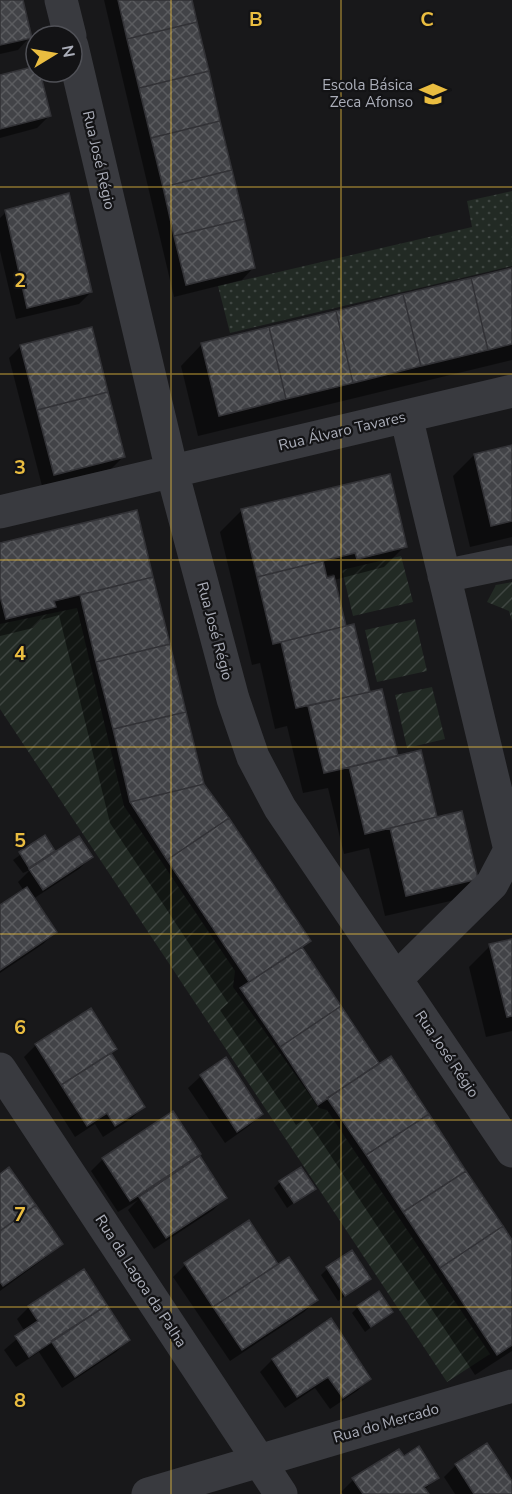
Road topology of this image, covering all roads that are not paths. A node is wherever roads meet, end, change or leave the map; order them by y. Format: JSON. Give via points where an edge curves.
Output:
{"nodes":[{"id":1,"x":61,"y":0,"type":"edge"},
{"id":2,"x":67,"y":24,"type":"edge"},
{"id":3,"x":81,"y":84,"type":"edge"},
{"id":4,"x":512,"y":392,"type":"edge"},
{"id":5,"x":406,"y":416,"type":"junction"},
{"id":6,"x":172,"y":471,"type":"junction"},
{"id":7,"x":0,"y":512,"type":"edge"},
{"id":8,"x":512,"y":562,"type":"edge"},
{"id":9,"x":444,"y":576,"type":"junction"},
{"id":10,"x":511,"y":850,"type":"edge"},
{"id":11,"x":396,"y":979,"type":"junction"},
{"id":12,"x":0,"y":1069,"type":"edge"},
{"id":13,"x":512,"y":1151,"type":"edge"},
{"id":14,"x":512,"y":1386,"type":"edge"},
{"id":15,"x":259,"y":1460,"type":"junction"},
{"id":16,"x":148,"y":1494,"type":"edge"},
{"id":17,"x":281,"y":1494,"type":"edge"}],
"edges":[{"from":1,"to":2,"type":"street"},
{"from":3,"to":6,"type":"street","name":"Rua José Régio"},
{"from":4,"to":5,"type":"street","name":"Rua Álvaro Tavares"},
{"from":5,"to":6,"type":"street","name":"Rua Álvaro Tavares"},
{"from":5,"to":9,"type":"street"},
{"from":6,"to":7,"type":"street","name":"Rua Álvaro Tavares"},
{"from":6,"to":11,"type":"street","name":"Rua José Régio","via":[[233,699],[253,757],[280,808]]},
{"from":8,"to":9,"type":"street"},
{"from":9,"to":10,"type":"street"},
{"from":10,"to":11,"type":"street","via":[[492,884]]},
{"from":11,"to":13,"type":"street","name":"Rua José Régio"},
{"from":12,"to":15,"type":"street","name":"Rua da Lagoa da Palha"},
{"from":14,"to":15,"type":"street","name":"Rua do Mercado"},
{"from":15,"to":16,"type":"street","name":"Rua do Mercado"},
{"from":15,"to":17,"type":"street","name":"Rua da Lagoa da Palha"}]}
